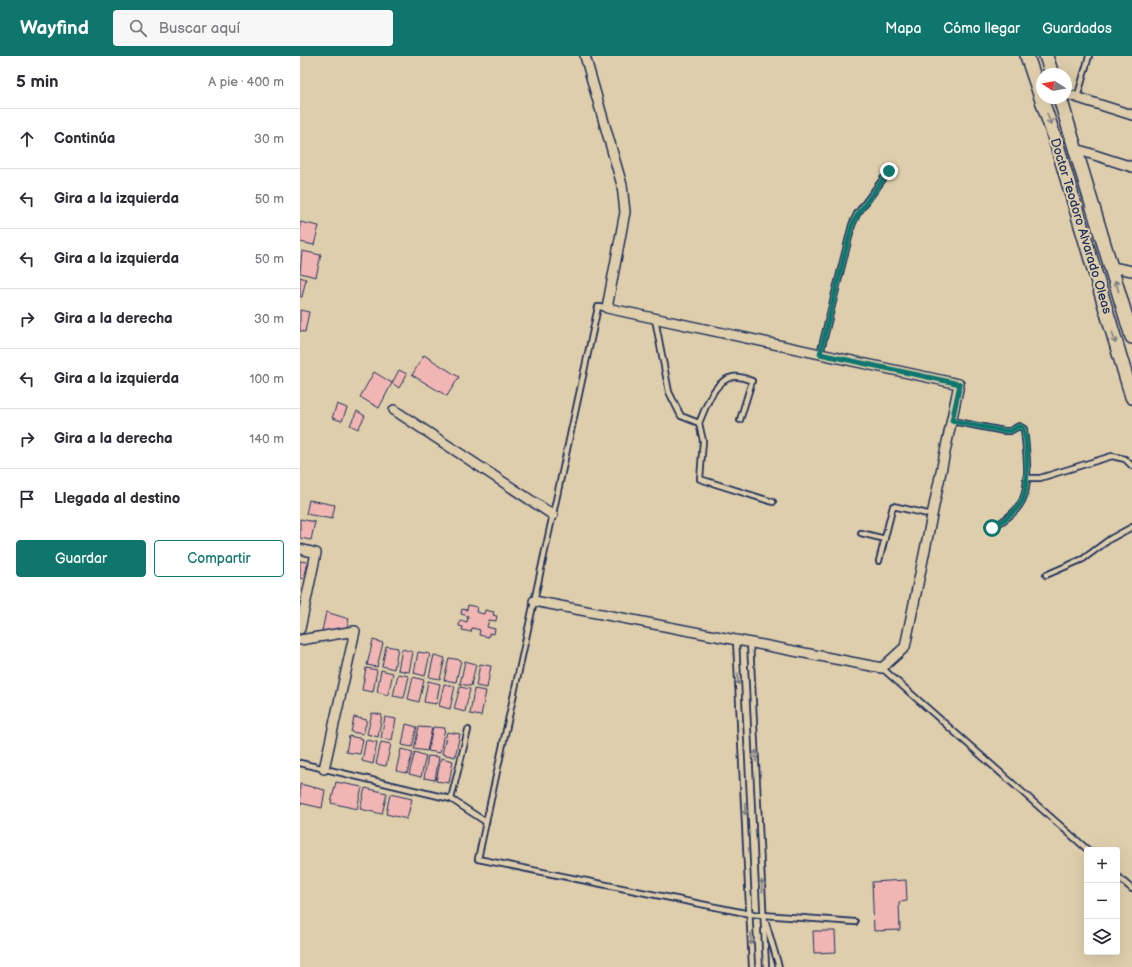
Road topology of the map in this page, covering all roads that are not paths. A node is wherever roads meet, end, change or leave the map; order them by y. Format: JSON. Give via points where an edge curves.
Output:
{"nodes":[{"id":1,"x":585,"y":56,"type":"edge"},
{"id":2,"x":1027,"y":56,"type":"edge"},
{"id":3,"x":1046,"y":56,"type":"edge"},
{"id":4,"x":1089,"y":56,"type":"edge"},
{"id":5,"x":1050,"y":68,"type":"edge"},
{"id":6,"x":1072,"y":96,"type":"edge"},
{"id":7,"x":1077,"y":98,"type":"junction"},
{"id":8,"x":1062,"y":104,"type":"edge"},
{"id":9,"x":1132,"y":115,"type":"edge"},
{"id":10,"x":1076,"y":149,"type":"junction"},
{"id":11,"x":1132,"y":167,"type":"edge"},
{"id":12,"x":889,"y":171,"type":"dead end"},
{"id":13,"x":1112,"y":267,"type":"junction"},
{"id":14,"x":1132,"y":272,"type":"edge"},
{"id":15,"x":607,"y":308,"type":"junction"},
{"id":16,"x":655,"y":319,"type":"junction"},
{"id":17,"x":1130,"y":323,"type":"edge"},
{"id":18,"x":1132,"y":337,"type":"edge"},
{"id":19,"x":820,"y":354,"type":"junction"},
{"id":20,"x":1132,"y":397,"type":"edge"},
{"id":21,"x":394,"y":410,"type":"dead end"},
{"id":22,"x":740,"y":420,"type":"dead end"},
{"id":23,"x":952,"y":421,"type":"junction"},
{"id":24,"x":699,"y":423,"type":"junction"},
{"id":25,"x":1132,"y":466,"type":"edge"},
{"id":26,"x":1026,"y":478,"type":"junction"},
{"id":27,"x":773,"y":502,"type":"dead end"},
{"id":28,"x":553,"y":515,"type":"junction"},
{"id":29,"x":932,"y":515,"type":"junction"},
{"id":30,"x":1132,"y":526,"type":"edge"},
{"id":31,"x":992,"y":528,"type":"dead end"},
{"id":32,"x":861,"y":533,"type":"dead end"},
{"id":33,"x":885,"y":539,"type":"junction"},
{"id":34,"x":300,"y":550,"type":"edge"},
{"id":35,"x":880,"y":561,"type":"dead end"},
{"id":36,"x":1046,"y":575,"type":"dead end"},
{"id":37,"x":534,"y":601,"type":"junction"},
{"id":38,"x":301,"y":616,"type":"edge"},
{"id":39,"x":300,"y":629,"type":"edge"},
{"id":40,"x":300,"y":640,"type":"edge"},
{"id":41,"x":736,"y":640,"type":"junction"},
{"id":42,"x":750,"y":642,"type":"junction"},
{"id":43,"x":882,"y":668,"type":"junction"},
{"id":44,"x":468,"y":730,"type":"dead end"},
{"id":45,"x":300,"y":763,"type":"edge"},
{"id":46,"x":324,"y":768,"type":"junction"},
{"id":47,"x":451,"y":799,"type":"junction"},
{"id":48,"x":486,"y":822,"type":"junction"},
{"id":49,"x":1085,"y":847,"type":"edge"},
{"id":50,"x":1120,"y":879,"type":"edge"},
{"id":51,"x":1132,"y":889,"type":"edge"},
{"id":52,"x":750,"y":914,"type":"junction"},
{"id":53,"x":763,"y":915,"type":"junction"},
{"id":54,"x":855,"y":922,"type":"dead end"},
{"id":55,"x":752,"y":967,"type":"edge"},
{"id":56,"x":766,"y":967,"type":"edge"},
{"id":57,"x":779,"y":967,"type":"edge"}],
"edges":[{"from":1,"to":15,"type":"street","via":[[622,185],[625,212]]},
{"from":2,"to":20,"type":"main road","name":"Doctor Teodoro Alvarado Oleas","one_way":true,"via":[[1057,145]]},
{"from":3,"to":5,"type":"main road"},
{"from":4,"to":7,"type":"lane"},
{"from":6,"to":7,"type":"street"},
{"from":7,"to":9,"type":"street"},
{"from":8,"to":10,"type":"main road","name":"Doctor Teodoro Alvarado Oleas"},
{"from":10,"to":11,"type":"street"},
{"from":10,"to":13,"type":"main road","name":"Doctor Teodoro Alvarado Oleas"},
{"from":12,"to":19,"type":"lane","via":[[852,225]]},
{"from":13,"to":14,"type":"street"},
{"from":17,"to":13,"type":"main road","name":"Doctor Teodoro Alvarado Oleas","one_way":true},
{"from":15,"to":16,"type":"street"},
{"from":15,"to":28,"type":"lane","via":[[598,306]]},
{"from":16,"to":19,"type":"street"},
{"from":16,"to":24,"type":"lane","via":[[669,392],[681,416]]},
{"from":17,"to":18,"type":"main road","name":"Doctor Teodoro Alvarado Oleas"},
{"from":19,"to":23,"type":"street","via":[[960,384]]},
{"from":21,"to":28,"type":"street"},
{"from":22,"to":24,"type":"lane","via":[[752,381],[733,377],[713,392]]},
{"from":23,"to":26,"type":"lane","via":[[1004,431],[1010,431],[1016,426],[1024,429]]},
{"from":23,"to":29,"type":"street"},
{"from":24,"to":27,"type":"lane","via":[[703,441],[700,480]]},
{"from":25,"to":26,"type":"lane","via":[[1125,459],[1112,456],[1040,478]]},
{"from":26,"to":31,"type":"lane","via":[[1022,500],[1008,517]]},
{"from":28,"to":37,"type":"lane"},
{"from":29,"to":33,"type":"lane","via":[[893,506]]},
{"from":29,"to":43,"type":"street","via":[[905,647]]},
{"from":30,"to":36,"type":"lane","via":[[1083,559]]},
{"from":32,"to":33,"type":"lane"},
{"from":33,"to":35,"type":"lane"},
{"from":34,"to":38,"type":"street","via":[[316,553]]},
{"from":37,"to":41,"type":"street"},
{"from":37,"to":48,"type":"lane"},
{"from":38,"to":39,"type":"street"},
{"from":40,"to":46,"type":"street","via":[[355,631]]},
{"from":41,"to":42,"type":"street"},
{"from":41,"to":52,"type":"lane","one_way":true},
{"from":42,"to":43,"type":"street"},
{"from":53,"to":42,"type":"lane","one_way":true},
{"from":43,"to":49,"type":"lane"},
{"from":44,"to":47,"type":"lane"},
{"from":45,"to":46,"type":"lane"},
{"from":46,"to":47,"type":"lane"},
{"from":47,"to":48,"type":"lane"},
{"from":48,"to":52,"type":"lane","via":[[478,860]]},
{"from":50,"to":51,"type":"lane"},
{"from":52,"to":53,"type":"lane"},
{"from":52,"to":55,"type":"lane","one_way":true},
{"from":53,"to":54,"type":"lane"},
{"from":53,"to":56,"type":"lane"},
{"from":53,"to":57,"type":"lane"}]}
